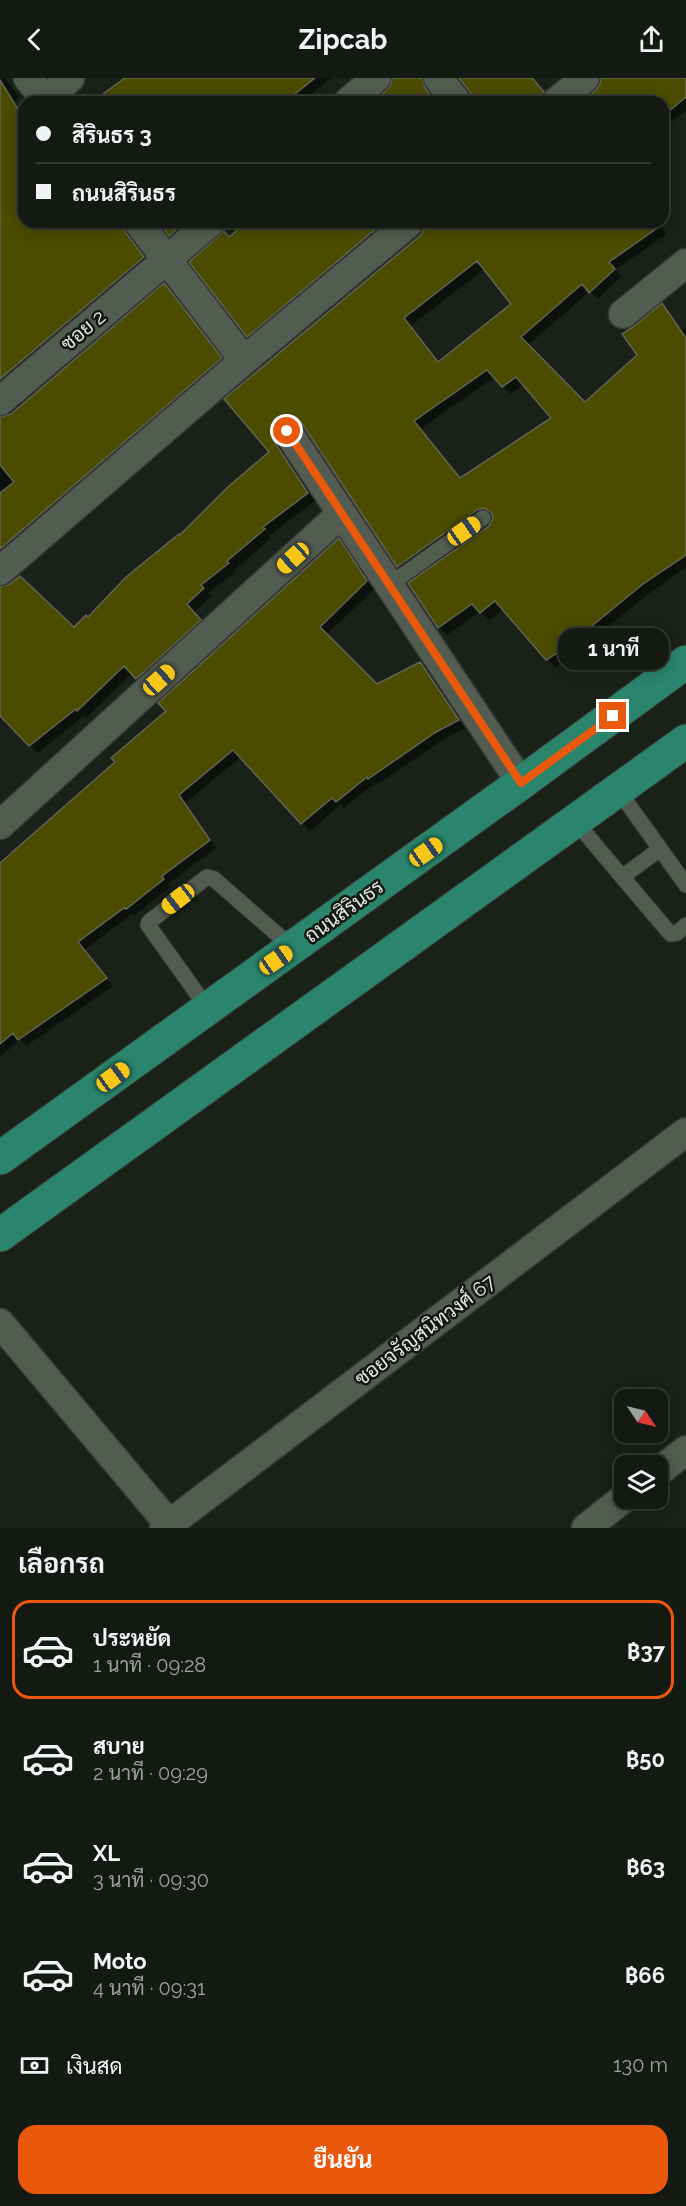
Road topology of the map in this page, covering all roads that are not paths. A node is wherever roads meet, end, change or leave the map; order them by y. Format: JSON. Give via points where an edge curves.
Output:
{"nodes":[{"id":1,"x":70,"y":78,"type":"edge"},
{"id":2,"x":376,"y":78,"type":"edge"},
{"id":3,"x":438,"y":78,"type":"edge"},
{"id":4,"x":585,"y":78,"type":"edge"},
{"id":5,"x":40,"y":93,"type":"edge"},
{"id":6,"x":355,"y":96,"type":"edge"},
{"id":7,"x":452,"y":96,"type":"edge"},
{"id":8,"x":563,"y":96,"type":"edge"},
{"id":9,"x":143,"y":228,"type":"edge"},
{"id":10,"x":204,"y":228,"type":"edge"},
{"id":11,"x":404,"y":228,"type":"edge"},
{"id":12,"x":167,"y":260,"type":"junction"},
{"id":13,"x":686,"y":263,"type":"edge"},
{"id":14,"x":623,"y":314,"type":"dead end"},
{"id":15,"x":244,"y":360,"type":"junction"},
{"id":16,"x":0,"y":401,"type":"edge"},
{"id":17,"x":287,"y":431,"type":"dead end"},
{"id":18,"x":341,"y":514,"type":"junction"},
{"id":19,"x":483,"y":518,"type":"dead end"},
{"id":20,"x":0,"y":571,"type":"edge"},
{"id":21,"x":389,"y":585,"type":"junction"},
{"id":22,"x":686,"y":662,"type":"edge"},
{"id":23,"x":686,"y":741,"type":"edge"},
{"id":24,"x":521,"y":783,"type":"junction"},
{"id":25,"x":618,"y":790,"type":"junction"},
{"id":26,"x":576,"y":821,"type":"junction"},
{"id":27,"x":0,"y":825,"type":"edge"},
{"id":28,"x":660,"y":849,"type":"junction"},
{"id":29,"x":622,"y":877,"type":"junction"},
{"id":30,"x":686,"y":885,"type":"edge"},
{"id":31,"x":686,"y":925,"type":"edge"},
{"id":32,"x":293,"y":948,"type":"junction"},
{"id":33,"x":208,"y":1009,"type":"junction"},
{"id":34,"x":686,"y":1131,"type":"edge"},
{"id":35,"x":0,"y":1158,"type":"edge"},
{"id":36,"x":0,"y":1235,"type":"edge"},
{"id":37,"x":0,"y":1323,"type":"edge"},
{"id":38,"x":686,"y":1450,"type":"edge"},
{"id":39,"x":668,"y":1464,"type":"edge"},
{"id":40,"x":614,"y":1506,"type":"edge"},
{"id":41,"x":166,"y":1526,"type":"edge"},
{"id":42,"x":586,"y":1528,"type":"edge"}],
"edges":[{"from":1,"to":5,"type":"street"},
{"from":2,"to":6,"type":"street"},
{"from":3,"to":7,"type":"street"},
{"from":4,"to":8,"type":"street"},
{"from":9,"to":12,"type":"street"},
{"from":10,"to":12,"type":"street","name":"ซอย 2"},
{"from":11,"to":15,"type":"street"},
{"from":12,"to":15,"type":"street"},
{"from":12,"to":16,"type":"street","name":"ซอย 2"},
{"from":13,"to":14,"type":"street"},
{"from":15,"to":20,"type":"street"},
{"from":17,"to":18,"type":"street"},
{"from":18,"to":21,"type":"street"},
{"from":18,"to":27,"type":"street"},
{"from":19,"to":21,"type":"lane"},
{"from":21,"to":24,"type":"street"},
{"from":22,"to":24,"type":"main road","name":"ถนนสิรินธร"},
{"from":23,"to":25,"type":"main road"},
{"from":24,"to":32,"type":"main road","name":"ถนนสิรินธร"},
{"from":25,"to":26,"type":"main road"},
{"from":25,"to":28,"type":"lane"},
{"from":26,"to":29,"type":"lane"},
{"from":26,"to":36,"type":"main road"},
{"from":28,"to":29,"type":"lane"},
{"from":28,"to":30,"type":"lane"},
{"from":29,"to":31,"type":"lane","via":[[671,933]]},
{"from":32,"to":33,"type":"main road","name":"ถนนสิรินธร"},
{"from":32,"to":33,"type":"lane","via":[[207,877],[148,925]]},
{"from":33,"to":35,"type":"main road","name":"ถนนสิรินธร"},
{"from":34,"to":41,"type":"street","name":"ซอยจรัญสนิทวงศ์ 67"},
{"from":37,"to":41,"type":"street"},
{"from":38,"to":39,"type":"street"},
{"from":40,"to":42,"type":"street"}]}
